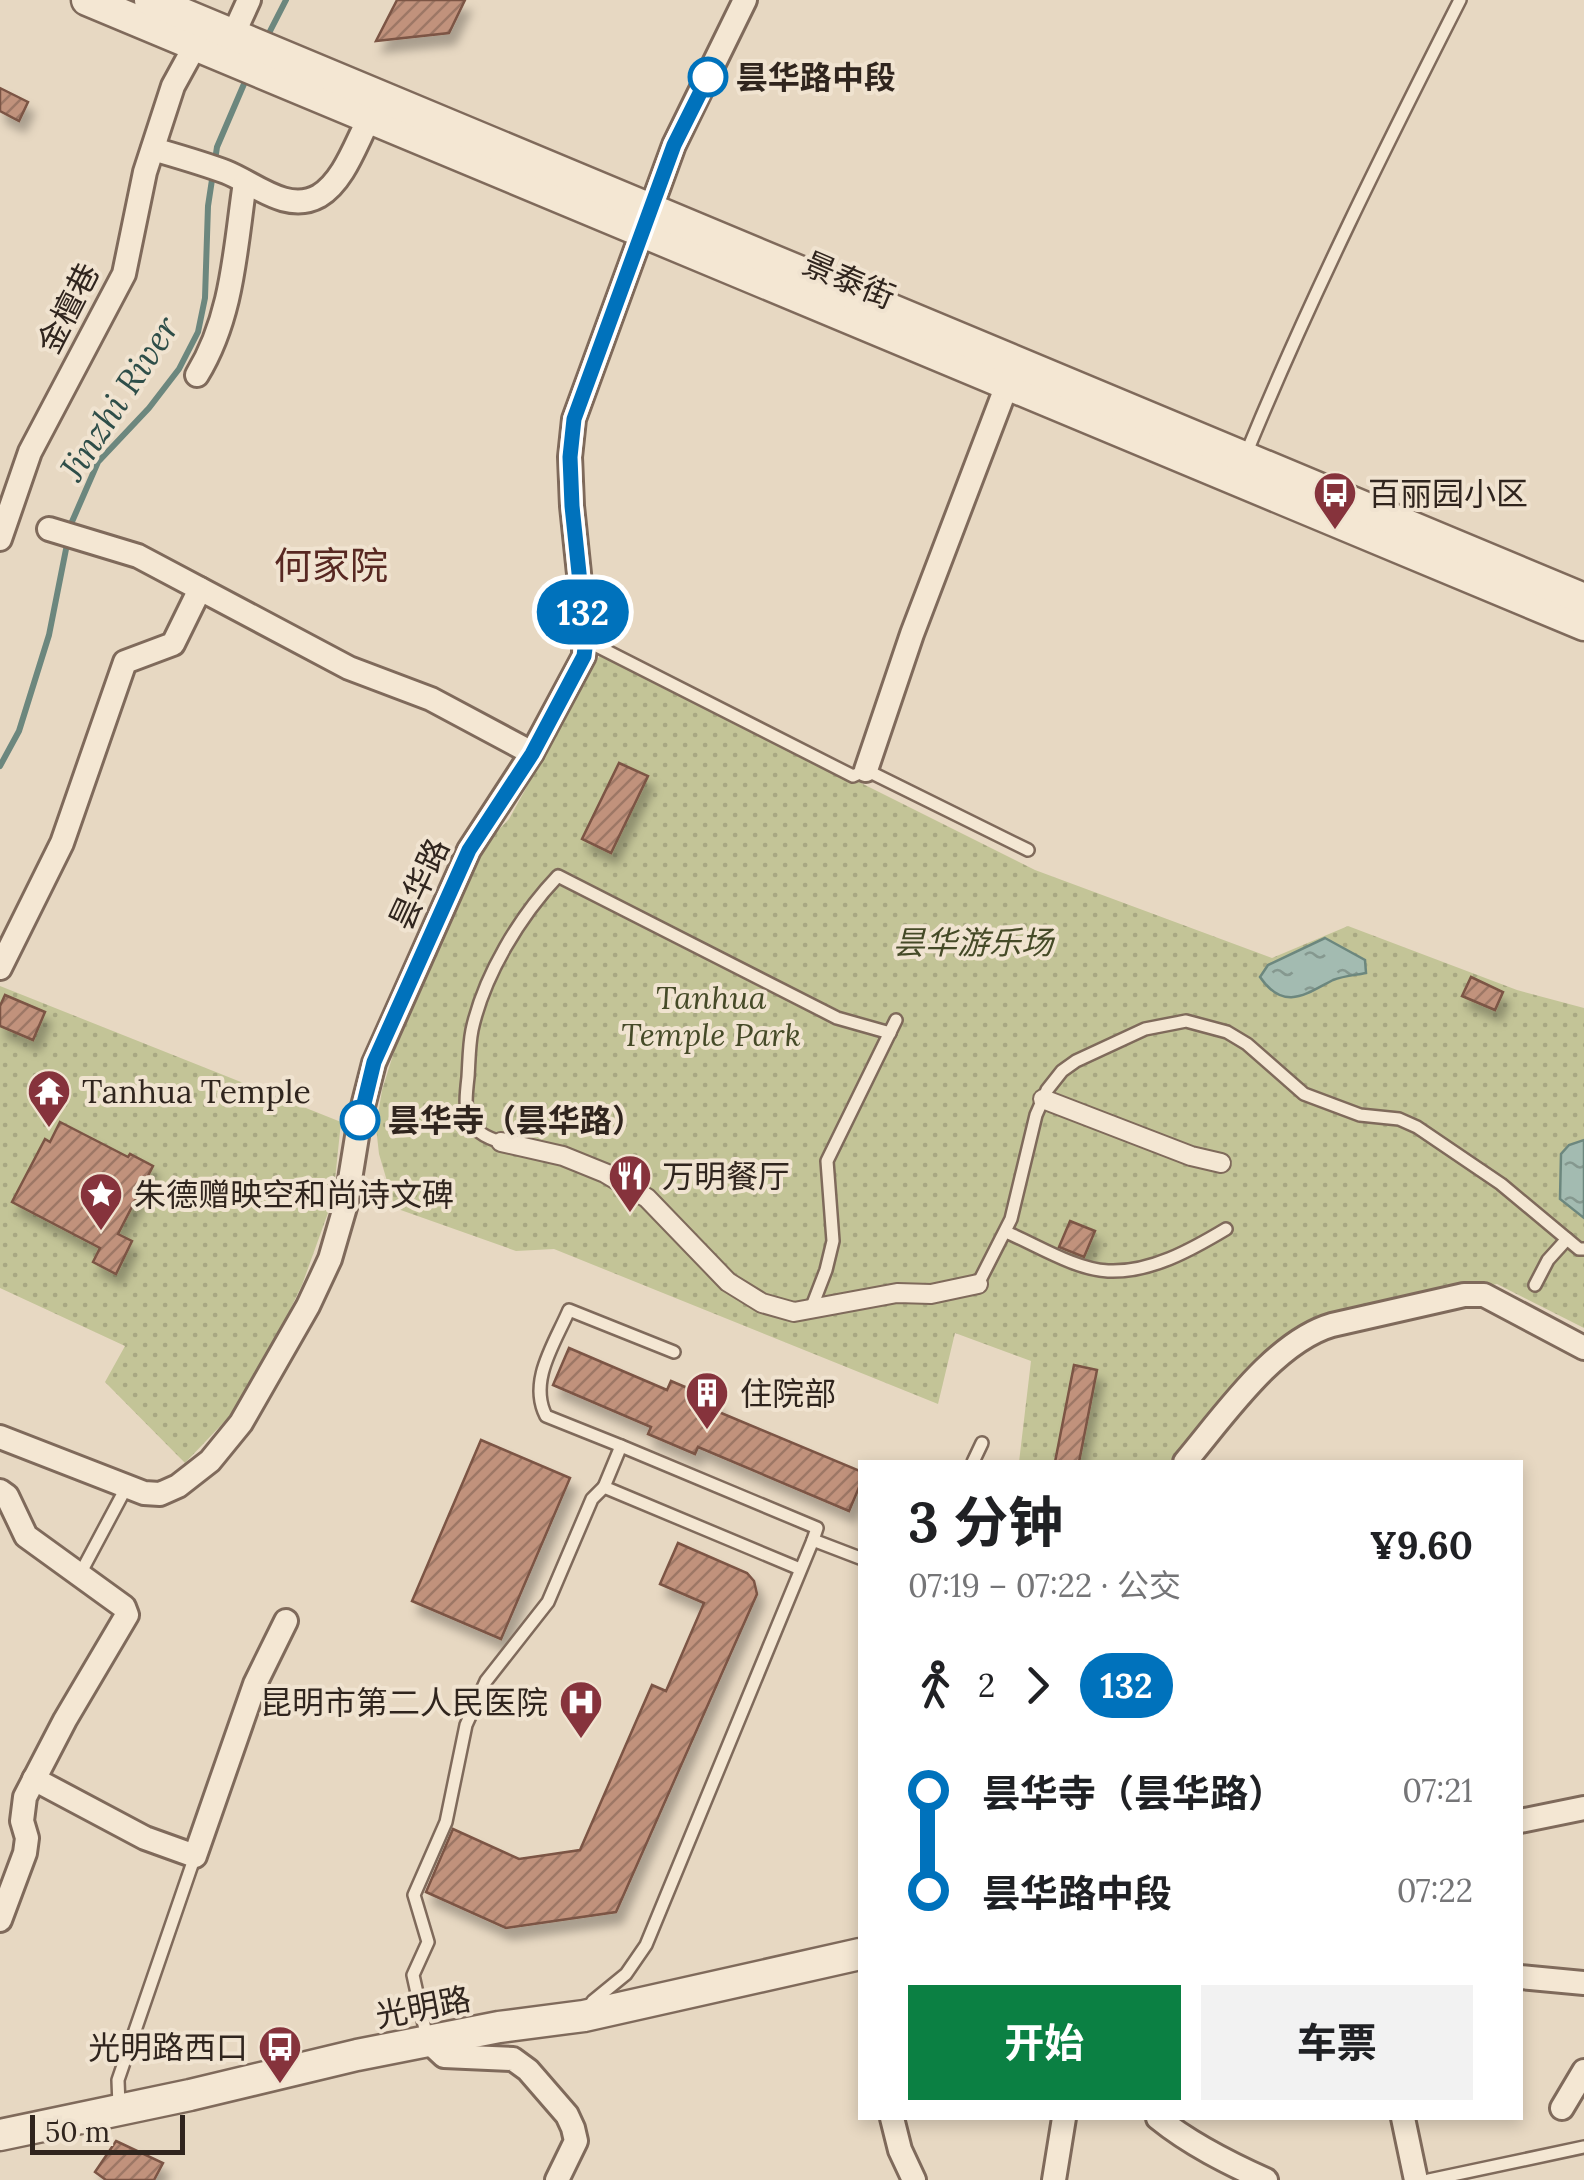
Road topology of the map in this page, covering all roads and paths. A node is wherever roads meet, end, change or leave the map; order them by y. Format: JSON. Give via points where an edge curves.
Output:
{"nodes":[{"id":1,"x":88,"y":0,"type":"edge"},
{"id":2,"x":150,"y":0,"type":"edge"},
{"id":3,"x":249,"y":0,"type":"edge"},
{"id":4,"x":745,"y":0,"type":"edge"},
{"id":5,"x":1460,"y":0,"type":"edge"},
{"id":6,"x":190,"y":41,"type":"junction"},
{"id":7,"x":236,"y":45,"type":"junction"},
{"id":8,"x":290,"y":72,"type":"junction"},
{"id":9,"x":368,"y":118,"type":"junction"},
{"id":10,"x":152,"y":149,"type":"junction"},
{"id":11,"x":239,"y":179,"type":"junction"},
{"id":12,"x":647,"y":221,"type":"junction"},
{"id":13,"x":197,"y":374,"type":"dead end"},
{"id":14,"x":1008,"y":384,"type":"junction"},
{"id":15,"x":1240,"y":470,"type":"junction"},
{"id":16,"x":0,"y":501,"type":"edge"},
{"id":17,"x":49,"y":529,"type":"dead end"},
{"id":18,"x":0,"y":539,"type":"edge"},
{"id":19,"x":200,"y":589,"type":"junction"},
{"id":20,"x":1584,"y":599,"type":"edge"},
{"id":21,"x":1584,"y":625,"type":"edge"},
{"id":22,"x":586,"y":640,"type":"junction"},
{"id":23,"x":532,"y":754,"type":"junction"},
{"id":24,"x":866,"y":770,"type":"junction"},
{"id":25,"x":1028,"y":850,"type":"dead end"},
{"id":26,"x":0,"y":968,"type":"edge"},
{"id":27,"x":896,"y":1020,"type":"dead end"},
{"id":28,"x":890,"y":1033,"type":"junction"},
{"id":29,"x":1043,"y":1099,"type":"junction"},
{"id":30,"x":502,"y":1142,"type":"joint"},
{"id":31,"x":1221,"y":1163,"type":"dead end"},
{"id":32,"x":1226,"y":1230,"type":"dead end"},
{"id":33,"x":1006,"y":1232,"type":"junction"},
{"id":34,"x":1567,"y":1239,"type":"junction"},
{"id":35,"x":1584,"y":1249,"type":"edge"},
{"id":36,"x":978,"y":1284,"type":"joint"},
{"id":37,"x":1535,"y":1286,"type":"dead end"},
{"id":38,"x":811,"y":1309,"type":"junction"},
{"id":39,"x":1584,"y":1348,"type":"edge"},
{"id":40,"x":674,"y":1352,"type":"dead end"},
{"id":41,"x":0,"y":1437,"type":"edge"},
{"id":42,"x":982,"y":1443,"type":"dead end"},
{"id":43,"x":620,"y":1446,"type":"junction"},
{"id":44,"x":974,"y":1460,"type":"edge"},
{"id":45,"x":1187,"y":1460,"type":"edge"},
{"id":46,"x":127,"y":1486,"type":"junction"},
{"id":47,"x":604,"y":1487,"type":"junction"},
{"id":48,"x":0,"y":1492,"type":"edge"},
{"id":49,"x":813,"y":1540,"type":"junction"},
{"id":50,"x":858,"y":1557,"type":"edge"},
{"id":51,"x":800,"y":1568,"type":"junction"},
{"id":52,"x":79,"y":1576,"type":"junction"},
{"id":53,"x":286,"y":1621,"type":"dead end"},
{"id":54,"x":34,"y":1780,"type":"junction"},
{"id":55,"x":1584,"y":1808,"type":"edge"},
{"id":56,"x":1523,"y":1820,"type":"edge"},
{"id":57,"x":195,"y":1856,"type":"junction"},
{"id":58,"x":0,"y":1920,"type":"edge"},
{"id":59,"x":858,"y":1954,"type":"edge"},
{"id":60,"x":1523,"y":1977,"type":"edge"},
{"id":61,"x":1584,"y":1983,"type":"edge"},
{"id":62,"x":584,"y":2016,"type":"junction"},
{"id":63,"x":428,"y":2041,"type":"junction"},
{"id":64,"x":1584,"y":2072,"type":"edge"},
{"id":65,"x":1562,"y":2108,"type":"dead end"},
{"id":66,"x":120,"y":2110,"type":"junction"},
{"id":67,"x":892,"y":2120,"type":"edge"},
{"id":68,"x":1064,"y":2120,"type":"edge"},
{"id":69,"x":1160,"y":2120,"type":"edge"},
{"id":70,"x":1403,"y":2120,"type":"edge"},
{"id":71,"x":0,"y":2135,"type":"edge"},
{"id":72,"x":1584,"y":2147,"type":"edge"},
{"id":73,"x":558,"y":2180,"type":"edge"},
{"id":74,"x":914,"y":2180,"type":"edge"},
{"id":75,"x":1054,"y":2180,"type":"edge"},
{"id":76,"x":1266,"y":2180,"type":"edge"},
{"id":77,"x":1416,"y":2180,"type":"edge"},
{"id":78,"x":1428,"y":2180,"type":"edge"}],
"edges":[{"from":1,"to":6,"type":"street","name":"景泰街"},
{"from":2,"to":7,"type":"street","name":"景泰街"},
{"from":3,"to":7,"type":"street"},
{"from":4,"to":12,"type":"street","name":"昙华路","via":[[674,145]]},
{"from":5,"to":15,"type":"lane","via":[[1346,227]]},
{"from":6,"to":7,"type":"street","name":"景泰街"},
{"from":6,"to":10,"type":"street","name":"金檀巷"},
{"from":6,"to":16,"type":"street","name":"金檀巷","via":[[165,77],[134,161],[110,273],[21,440]]},
{"from":7,"to":8,"type":"street","name":"景泰街"},
{"from":8,"to":9,"type":"street","name":"景泰街"},
{"from":8,"to":12,"type":"street","name":"景泰街"},
{"from":9,"to":11,"type":"street","via":[[340,176],[318,196],[294,201]]},
{"from":9,"to":12,"type":"street","name":"景泰街"},
{"from":10,"to":11,"type":"street"},
{"from":10,"to":18,"type":"street","name":"金檀巷","via":[[124,274],[30,452]]},
{"from":11,"to":13,"type":"street","via":[[225,316]]},
{"from":12,"to":14,"type":"street","name":"景泰街"},
{"from":12,"to":15,"type":"street","name":"景泰街"},
{"from":12,"to":22,"type":"street","name":"昙华路","via":[[574,419],[572,506]]},
{"from":14,"to":15,"type":"street","name":"景泰街"},
{"from":14,"to":24,"type":"street"},
{"from":15,"to":20,"type":"street","name":"景泰街"},
{"from":15,"to":21,"type":"street","name":"景泰街"},
{"from":17,"to":19,"type":"street","via":[[138,556]]},
{"from":19,"to":23,"type":"street"},
{"from":19,"to":26,"type":"street","via":[[173,644],[126,662],[62,843]]},
{"from":22,"to":23,"type":"street","name":"昙华路","via":[[577,671]]},
{"from":22,"to":24,"type":"lane","via":[[853,776]]},
{"from":23,"to":46,"type":"street","name":"昙华路","via":[[469,850],[374,1062],[346,1204],[308,1306],[241,1423],[210,1462],[160,1494]]},
{"from":24,"to":25,"type":"lane"},
{"from":27,"to":28,"type":"lane"},
{"from":28,"to":30,"type":"lane","via":[[837,1018],[558,876],[534,901],[490,979],[472,1030],[464,1110],[473,1128]]},
{"from":28,"to":38,"type":"lane","via":[[827,1161],[833,1241]]},
{"from":29,"to":31,"type":"street"},
{"from":29,"to":33,"type":"lane"},
{"from":29,"to":34,"type":"lane","via":[[1076,1061],[1145,1029],[1204,1024],[1247,1044],[1304,1094],[1416,1127]]},
{"from":30,"to":38,"type":"street","via":[[605,1173],[647,1198],[728,1282],[762,1303],[794,1312]]},
{"from":32,"to":33,"type":"lane","via":[[1169,1258],[1109,1271]]},
{"from":33,"to":36,"type":"lane"},
{"from":34,"to":35,"type":"lane"},
{"from":34,"to":37,"type":"lane"},
{"from":36,"to":38,"type":"street"},
{"from":39,"to":45,"type":"street","via":[[1484,1295],[1313,1331],[1270,1365]]},
{"from":40,"to":43,"type":"lane","via":[[570,1310],[540,1377],[538,1400],[546,1416]]},
{"from":41,"to":46,"type":"street","name":"昙华路"},
{"from":42,"to":44,"type":"lane"},
{"from":43,"to":47,"type":"lane"},
{"from":43,"to":49,"type":"lane","via":[[817,1528]]},
{"from":46,"to":52,"type":"lane"},
{"from":47,"to":51,"type":"lane"},
{"from":47,"to":63,"type":"lane","via":[[592,1499],[548,1602],[486,1681],[466,1725],[446,1822],[414,1895],[428,1942],[413,1974]]},
{"from":48,"to":52,"type":"street","via":[[26,1536]]},
{"from":49,"to":50,"type":"lane"},
{"from":49,"to":51,"type":"lane"},
{"from":51,"to":62,"type":"lane","via":[[646,1945]]},
{"from":52,"to":54,"type":"street","via":[[127,1614]]},
{"from":53,"to":57,"type":"street","via":[[255,1684]]},
{"from":54,"to":57,"type":"street","via":[[145,1838]]},
{"from":54,"to":58,"type":"street","via":[[25,1797],[24,1854]]},
{"from":55,"to":56,"type":"street"},
{"from":57,"to":66,"type":"lane","via":[[118,2080]]},
{"from":59,"to":62,"type":"street","name":"光明路"},
{"from":60,"to":61,"type":"street"},
{"from":62,"to":63,"type":"street","name":"光明路"},
{"from":63,"to":66,"type":"street","name":"光明路"},
{"from":63,"to":73,"type":"street","via":[[444,2056],[513,2059],[528,2070],[574,2128],[576,2142]]},
{"from":64,"to":65,"type":"street"},
{"from":66,"to":71,"type":"street","name":"光明路"},
{"from":67,"to":74,"type":"street"},
{"from":68,"to":75,"type":"street"},
{"from":69,"to":76,"type":"street"},
{"from":70,"to":77,"type":"street"},
{"from":72,"to":78,"type":"lane"}]}
